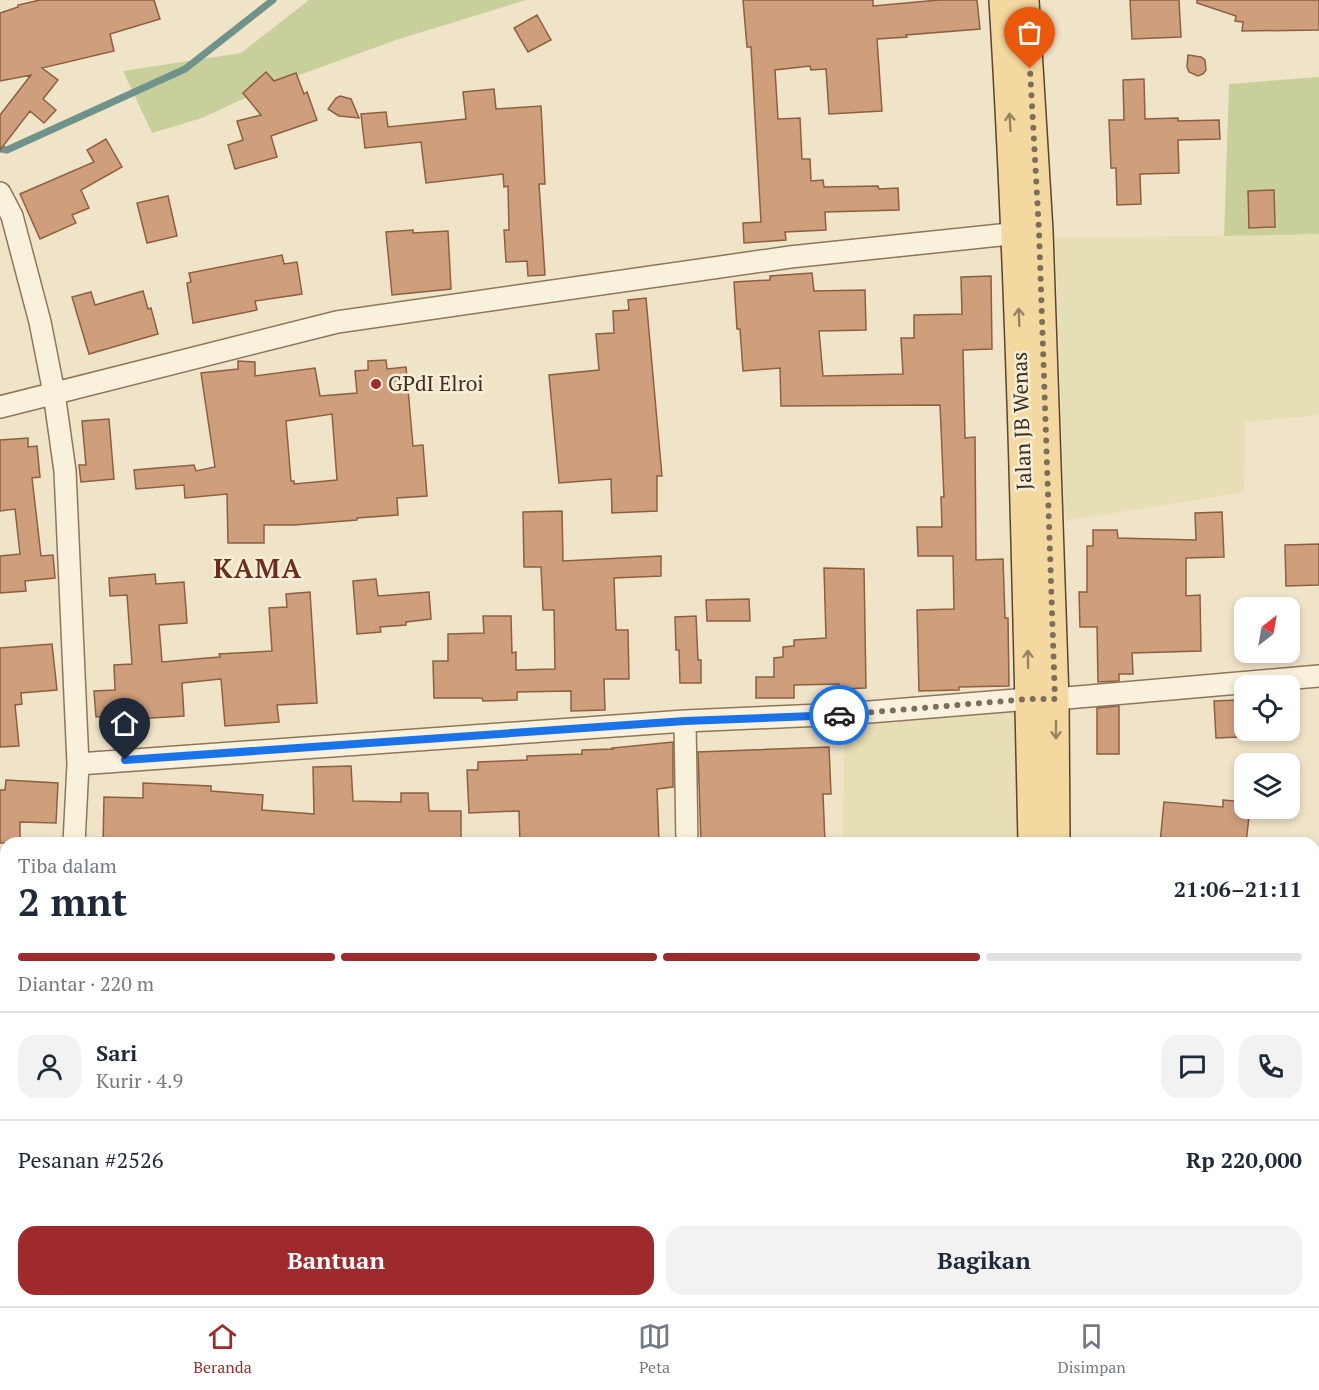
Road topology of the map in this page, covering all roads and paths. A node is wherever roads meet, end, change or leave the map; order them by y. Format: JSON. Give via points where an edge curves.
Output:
{"nodes":[{"id":1,"x":1003,"y":0,"type":"edge"},
{"id":2,"x":1025,"y":0,"type":"edge"},
{"id":3,"x":0,"y":193,"type":"edge"},
{"id":4,"x":1028,"y":232,"type":"junction"},
{"id":5,"x":54,"y":393,"type":"junction"},
{"id":6,"x":0,"y":407,"type":"edge"},
{"id":7,"x":1319,"y":676,"type":"edge"},
{"id":8,"x":1042,"y":699,"type":"junction"},
{"id":9,"x":685,"y":721,"type":"junction"},
{"id":10,"x":78,"y":764,"type":"junction"},
{"id":11,"x":74,"y":837,"type":"edge"},
{"id":12,"x":687,"y":837,"type":"edge"},
{"id":13,"x":1032,"y":837,"type":"edge"},
{"id":14,"x":1055,"y":837,"type":"edge"}],
"edges":[{"from":4,"to":1,"type":"main road","name":"Jalan JB Wenas","one_way":true},
{"from":2,"to":4,"type":"main road","name":"Jalan JB Wenas"},
{"from":3,"to":5,"type":"street","via":[[12,216]]},
{"from":4,"to":5,"type":"street","via":[[790,257],[337,322]]},
{"from":4,"to":8,"type":"main road","name":"Jalan JB Wenas"},
{"from":5,"to":6,"type":"street"},
{"from":5,"to":10,"type":"street","via":[[65,471]]},
{"from":7,"to":8,"type":"street"},
{"from":8,"to":9,"type":"street"},
{"from":8,"to":13,"type":"main road","name":"Jalan JB Wenas"},
{"from":8,"to":14,"type":"main road","name":"Jalan JB Wenas","one_way":true},
{"from":9,"to":10,"type":"street"},
{"from":9,"to":12,"type":"street"},
{"from":10,"to":11,"type":"street"}]}
